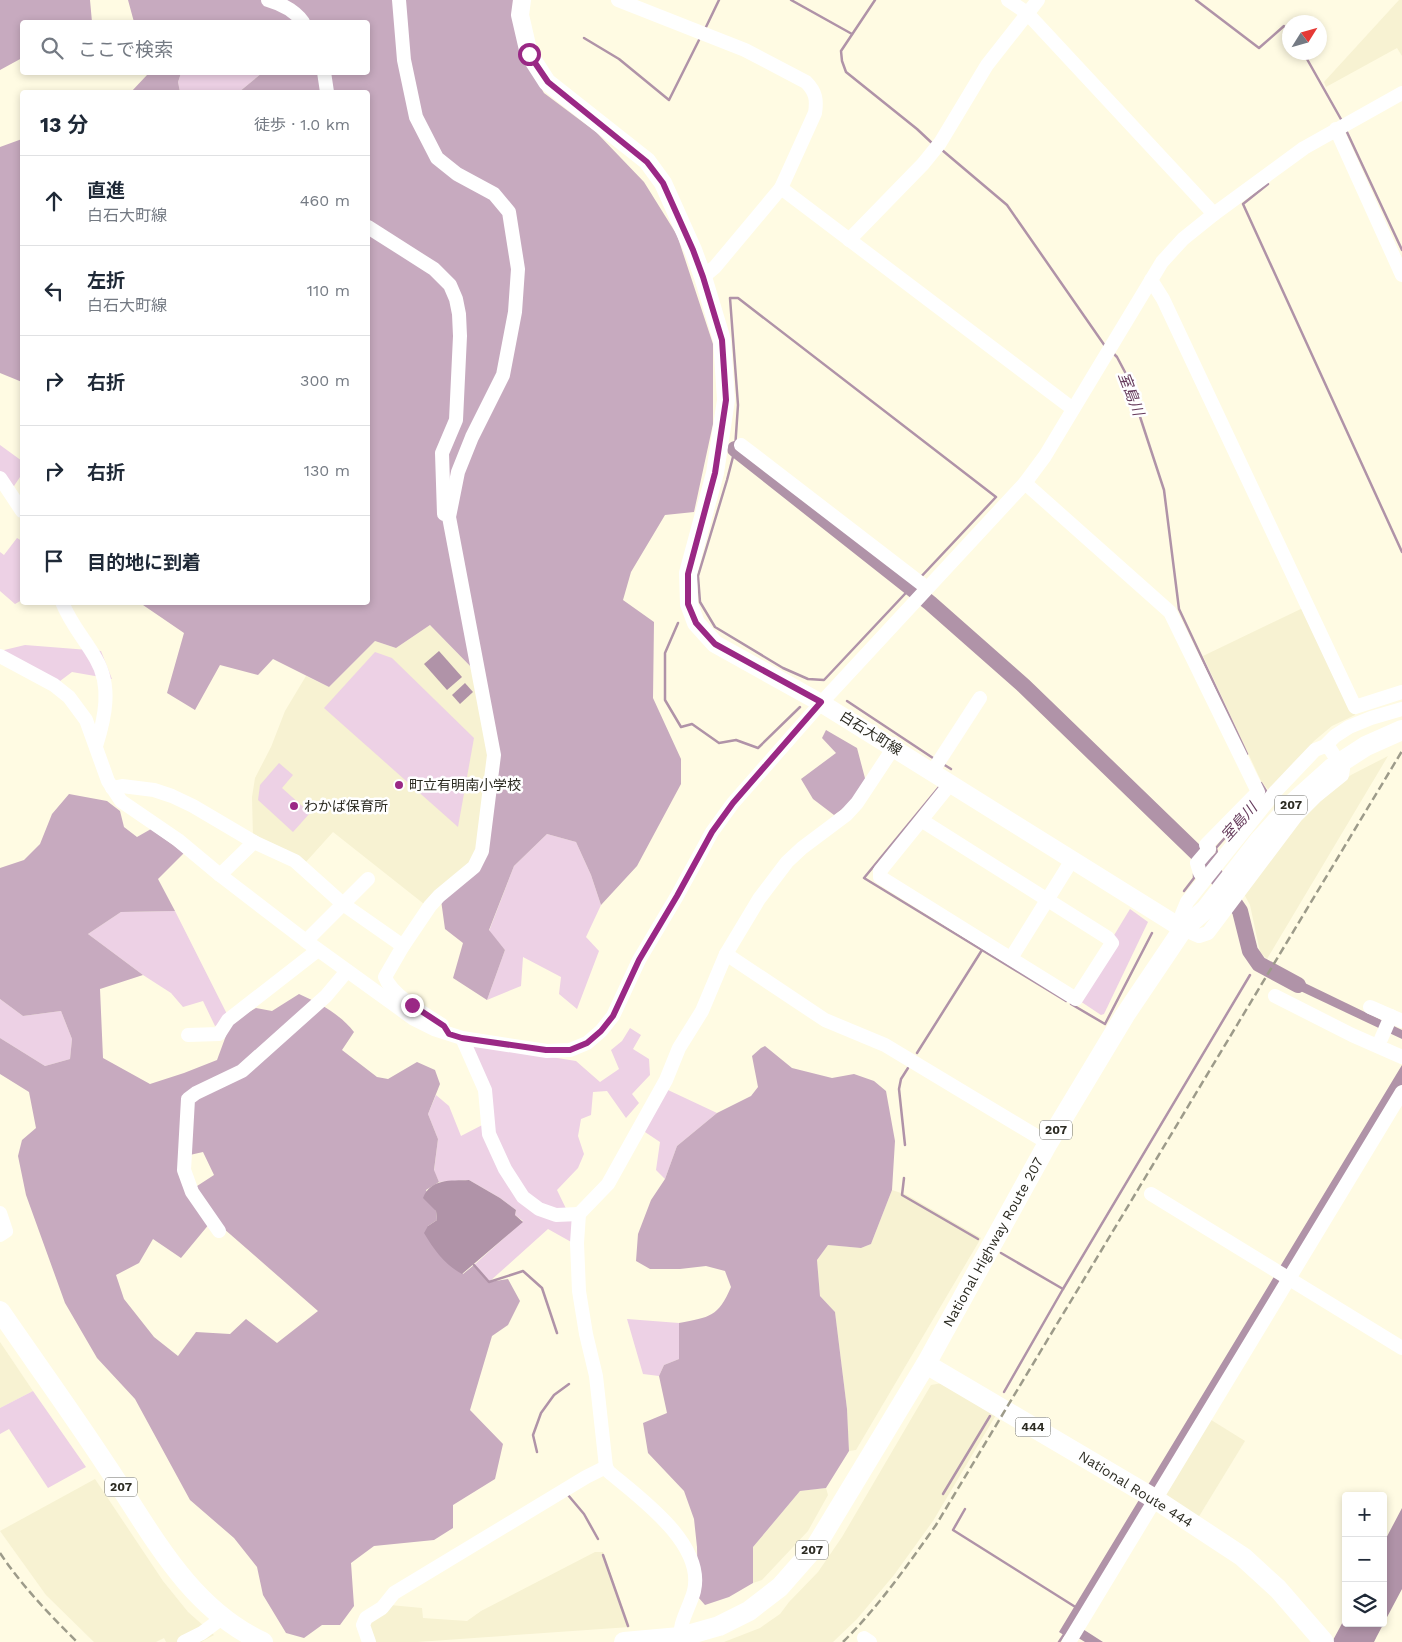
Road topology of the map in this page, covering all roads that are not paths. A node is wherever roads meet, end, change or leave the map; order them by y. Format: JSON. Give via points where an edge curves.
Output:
{"nodes":[{"id":1,"x":268,"y":0,"type":"edge"},
{"id":2,"x":399,"y":0,"type":"edge"},
{"id":3,"x":522,"y":0,"type":"edge"},
{"id":4,"x":618,"y":0,"type":"edge"},
{"id":5,"x":1008,"y":0,"type":"edge"},
{"id":6,"x":1038,"y":0,"type":"edge"},
{"id":7,"x":1027,"y":13,"type":"junction"},
{"id":8,"x":302,"y":20,"type":"edge"},
{"id":9,"x":324,"y":75,"type":"edge"},
{"id":10,"x":327,"y":90,"type":"edge"},
{"id":11,"x":1402,"y":93,"type":"edge"},
{"id":12,"x":1341,"y":126,"type":"junction"},
{"id":13,"x":781,"y":188,"type":"junction"},
{"id":14,"x":1214,"y":214,"type":"junction"},
{"id":15,"x":370,"y":228,"type":"edge"},
{"id":16,"x":849,"y":240,"type":"junction"},
{"id":17,"x":1402,"y":275,"type":"edge"},
{"id":18,"x":703,"y":277,"type":"junction"},
{"id":19,"x":1151,"y":280,"type":"junction"},
{"id":20,"x":1073,"y":409,"type":"junction"},
{"id":21,"x":741,"y":445,"type":"dead end"},
{"id":22,"x":0,"y":478,"type":"edge"},
{"id":23,"x":1025,"y":483,"type":"junction"},
{"id":24,"x":20,"y":508,"type":"edge"},
{"id":25,"x":449,"y":517,"type":"junction"},
{"id":26,"x":921,"y":584,"type":"junction"},
{"id":27,"x":63,"y":605,"type":"edge"},
{"id":28,"x":0,"y":656,"type":"edge"},
{"id":29,"x":1402,"y":692,"type":"edge"},
{"id":30,"x":980,"y":698,"type":"dead end"},
{"id":31,"x":821,"y":702,"type":"junction"},
{"id":32,"x":1402,"y":709,"type":"edge"},
{"id":33,"x":1402,"y":730,"type":"edge"},
{"id":34,"x":96,"y":746,"type":"junction"},
{"id":35,"x":1325,"y":746,"type":"junction"},
{"id":36,"x":894,"y":748,"type":"junction"},
{"id":37,"x":937,"y":765,"type":"junction"},
{"id":38,"x":951,"y":784,"type":"junction"},
{"id":39,"x":112,"y":788,"type":"junction"},
{"id":40,"x":922,"y":820,"type":"junction"},
{"id":41,"x":254,"y":842,"type":"junction"},
{"id":42,"x":1072,"y":860,"type":"junction"},
{"id":43,"x":220,"y":875,"type":"junction"},
{"id":44,"x":1205,"y":878,"type":"junction"},
{"id":45,"x":368,"y":879,"type":"dead end"},
{"id":46,"x":1047,"y":900,"type":"junction"},
{"id":47,"x":343,"y":904,"type":"junction"},
{"id":48,"x":1182,"y":929,"type":"junction"},
{"id":49,"x":306,"y":941,"type":"junction"},
{"id":50,"x":403,"y":946,"type":"junction"},
{"id":51,"x":318,"y":950,"type":"junction"},
{"id":52,"x":726,"y":954,"type":"junction"},
{"id":53,"x":1010,"y":958,"type":"junction"},
{"id":54,"x":347,"y":971,"type":"junction"},
{"id":55,"x":1275,"y":996,"type":"dead end"},
{"id":56,"x":1370,"y":1007,"type":"dead end"},
{"id":57,"x":1396,"y":1018,"type":"edge"},
{"id":58,"x":1361,"y":1029,"type":"dead end"},
{"id":59,"x":188,"y":1036,"type":"dead end"},
{"id":60,"x":455,"y":1036,"type":"junction"},
{"id":61,"x":1381,"y":1038,"type":"junction"},
{"id":62,"x":1402,"y":1048,"type":"edge"},
{"id":63,"x":1402,"y":1057,"type":"edge"},
{"id":64,"x":1402,"y":1092,"type":"edge"},
{"id":65,"x":1048,"y":1143,"type":"junction"},
{"id":66,"x":1151,"y":1194,"type":"dead end"},
{"id":67,"x":0,"y":1213,"type":"edge"},
{"id":68,"x":579,"y":1214,"type":"junction"},
{"id":69,"x":220,"y":1230,"type":"dead end"},
{"id":70,"x":0,"y":1235,"type":"edge"},
{"id":71,"x":1289,"y":1279,"type":"junction"},
{"id":72,"x":0,"y":1310,"type":"edge"},
{"id":73,"x":1402,"y":1348,"type":"edge"},
{"id":74,"x":926,"y":1364,"type":"junction"},
{"id":75,"x":606,"y":1467,"type":"junction"},
{"id":76,"x":1148,"y":1495,"type":"junction"},
{"id":77,"x":222,"y":1618,"type":"junction"},
{"id":78,"x":680,"y":1640,"type":"edge"},
{"id":79,"x":1070,"y":1640,"type":"edge"},
{"id":80,"x":184,"y":1642,"type":"edge"},
{"id":81,"x":262,"y":1642,"type":"edge"},
{"id":82,"x":368,"y":1642,"type":"edge"},
{"id":83,"x":624,"y":1642,"type":"edge"},
{"id":84,"x":1324,"y":1642,"type":"edge"}],
"edges":[{"from":1,"to":8,"type":"street","via":[[298,14]]},
{"from":2,"to":25,"type":"street","via":[[404,60],[416,117],[437,158],[457,174],[494,194],[509,212],[518,269],[516,312],[503,375],[458,472]]},
{"from":3,"to":18,"type":"main road","name":"白石大町線","via":[[520,16],[529,54],[548,82],[647,162],[663,183]]},
{"from":4,"to":13,"type":"street","via":[[745,50],[806,82],[813,89],[817,102],[815,113]]},
{"from":5,"to":7,"type":"street"},
{"from":6,"to":7,"type":"street"},
{"from":7,"to":14,"type":"street"},
{"from":7,"to":16,"type":"street","via":[[987,65],[937,147]]},
{"from":9,"to":10,"type":"street"},
{"from":11,"to":12,"type":"street"},
{"from":12,"to":14,"type":"street","via":[[1304,148]]},
{"from":12,"to":17,"type":"street"},
{"from":13,"to":16,"type":"street"},
{"from":13,"to":18,"type":"street"},
{"from":14,"to":19,"type":"street","via":[[1162,262]]},
{"from":15,"to":25,"type":"street","via":[[434,269],[450,286],[456,299],[460,336],[456,420],[442,452],[443,513]]},
{"from":16,"to":20,"type":"street"},
{"from":18,"to":31,"type":"main road","name":"白石大町線","via":[[722,340],[726,400],[715,473],[688,574],[688,604],[696,623],[715,644]]},
{"from":19,"to":20,"type":"street"},
{"from":19,"to":29,"type":"street","via":[[1163,299],[1355,707]]},
{"from":20,"to":23,"type":"street"},
{"from":21,"to":26,"type":"street"},
{"from":22,"to":24,"type":"street"},
{"from":23,"to":26,"type":"street"},
{"from":23,"to":44,"type":"street","via":[[1170,612],[1258,792],[1206,845],[1209,849],[1197,863]]},
{"from":25,"to":50,"type":"street","via":[[494,755],[482,851],[474,867],[434,901]]},
{"from":26,"to":31,"type":"street","via":[[916,600]]},
{"from":27,"to":34,"type":"street","via":[[97,660],[106,684],[105,719]]},
{"from":28,"to":34,"type":"street","via":[[54,685],[69,698],[86,720]]},
{"from":30,"to":37,"type":"street"},
{"from":31,"to":36,"type":"main road","name":"白石大町線"},
{"from":31,"to":60,"type":"street","via":[[733,803],[712,832],[639,960],[613,1016],[601,1031],[587,1043],[570,1050],[546,1050]]},
{"from":32,"to":35,"type":"street","via":[[1349,727]]},
{"from":33,"to":48,"type":"highway","name":"National Highway Route 207","number":"207","via":[[1366,746],[1332,768],[1292,804],[1258,841],[1206,909]]},
{"from":34,"to":39,"type":"street"},
{"from":35,"to":44,"type":"street","via":[[1315,750],[1276,791]]},
{"from":35,"to":48,"type":"street","via":[[1343,769],[1342,774],[1296,816],[1208,933],[1199,936]]},
{"from":36,"to":37,"type":"main road","name":"白石大町線"},
{"from":36,"to":52,"type":"street","via":[[846,815],[787,862],[758,899]]},
{"from":37,"to":38,"type":"main road","name":"白石大町線"},
{"from":38,"to":40,"type":"street"},
{"from":38,"to":42,"type":"main road","name":"白石大町線"},
{"from":39,"to":41,"type":"street","via":[[154,790],[172,796]]},
{"from":39,"to":43,"type":"street","via":[[122,801],[178,840]]},
{"from":40,"to":46,"type":"street"},
{"from":40,"to":53,"type":"street","via":[[880,871],[880,877]]},
{"from":41,"to":43,"type":"street"},
{"from":41,"to":47,"type":"street","via":[[295,861]]},
{"from":42,"to":46,"type":"street"},
{"from":42,"to":48,"type":"main road","name":"白石大町線"},
{"from":43,"to":49,"type":"street"},
{"from":44,"to":48,"type":"street","via":[[1187,902],[1182,914]]},
{"from":45,"to":47,"type":"street"},
{"from":46,"to":53,"type":"street"},
{"from":46,"to":53,"type":"street","via":[[1112,943],[1076,999]]},
{"from":47,"to":49,"type":"street"},
{"from":47,"to":50,"type":"street"},
{"from":48,"to":65,"type":"highway","name":"National Highway Route 207","number":"207"},
{"from":49,"to":51,"type":"street"},
{"from":50,"to":60,"type":"street","via":[[387,971],[387,984]]},
{"from":51,"to":54,"type":"street"},
{"from":51,"to":59,"type":"street","via":[[228,1020],[219,1034]]},
{"from":52,"to":65,"type":"street","via":[[825,1020],[885,1046]]},
{"from":52,"to":68,"type":"street","via":[[702,1011],[679,1048],[666,1080],[608,1184]]},
{"from":54,"to":60,"type":"street","via":[[414,1019]]},
{"from":54,"to":69,"type":"street","via":[[326,996],[242,1071],[188,1099],[184,1170],[192,1192]]},
{"from":55,"to":63,"type":"street"},
{"from":56,"to":57,"type":"street"},
{"from":57,"to":61,"type":"street"},
{"from":58,"to":61,"type":"street"},
{"from":60,"to":68,"type":"street","via":[[485,1090],[489,1134],[523,1198],[539,1210],[556,1215]]},
{"from":61,"to":62,"type":"street"},
{"from":64,"to":71,"type":"street"},
{"from":65,"to":74,"type":"highway","name":"National Highway Route 207","number":"207"},
{"from":66,"to":71,"type":"street"},
{"from":67,"to":70,"type":"street","via":[[6,1231]]},
{"from":68,"to":75,"type":"street","via":[[578,1291],[596,1376]]},
{"from":71,"to":73,"type":"street"},
{"from":71,"to":76,"type":"street"},
{"from":72,"to":77,"type":"highway","number":"207","via":[[166,1556],[194,1592]]},
{"from":74,"to":76,"type":"highway","name":"National Route 444","number":"444"},
{"from":74,"to":78,"type":"highway","name":"National Highway Route 207","number":"207","via":[[816,1546],[780,1587],[749,1611]]},
{"from":75,"to":78,"type":"street","via":[[658,1513],[686,1548],[691,1560],[694,1590],[685,1612]]},
{"from":75,"to":82,"type":"street","via":[[394,1593],[382,1608],[366,1618],[364,1626]]},
{"from":76,"to":79,"type":"street"},
{"from":76,"to":84,"type":"highway","name":"National Route 444","number":"444","via":[[1243,1557],[1278,1589]]},
{"from":77,"to":80,"type":"street"},
{"from":77,"to":81,"type":"highway","number":"207"},
{"from":78,"to":83,"type":"highway","name":"National Highway Route 207","number":"207"}]}
